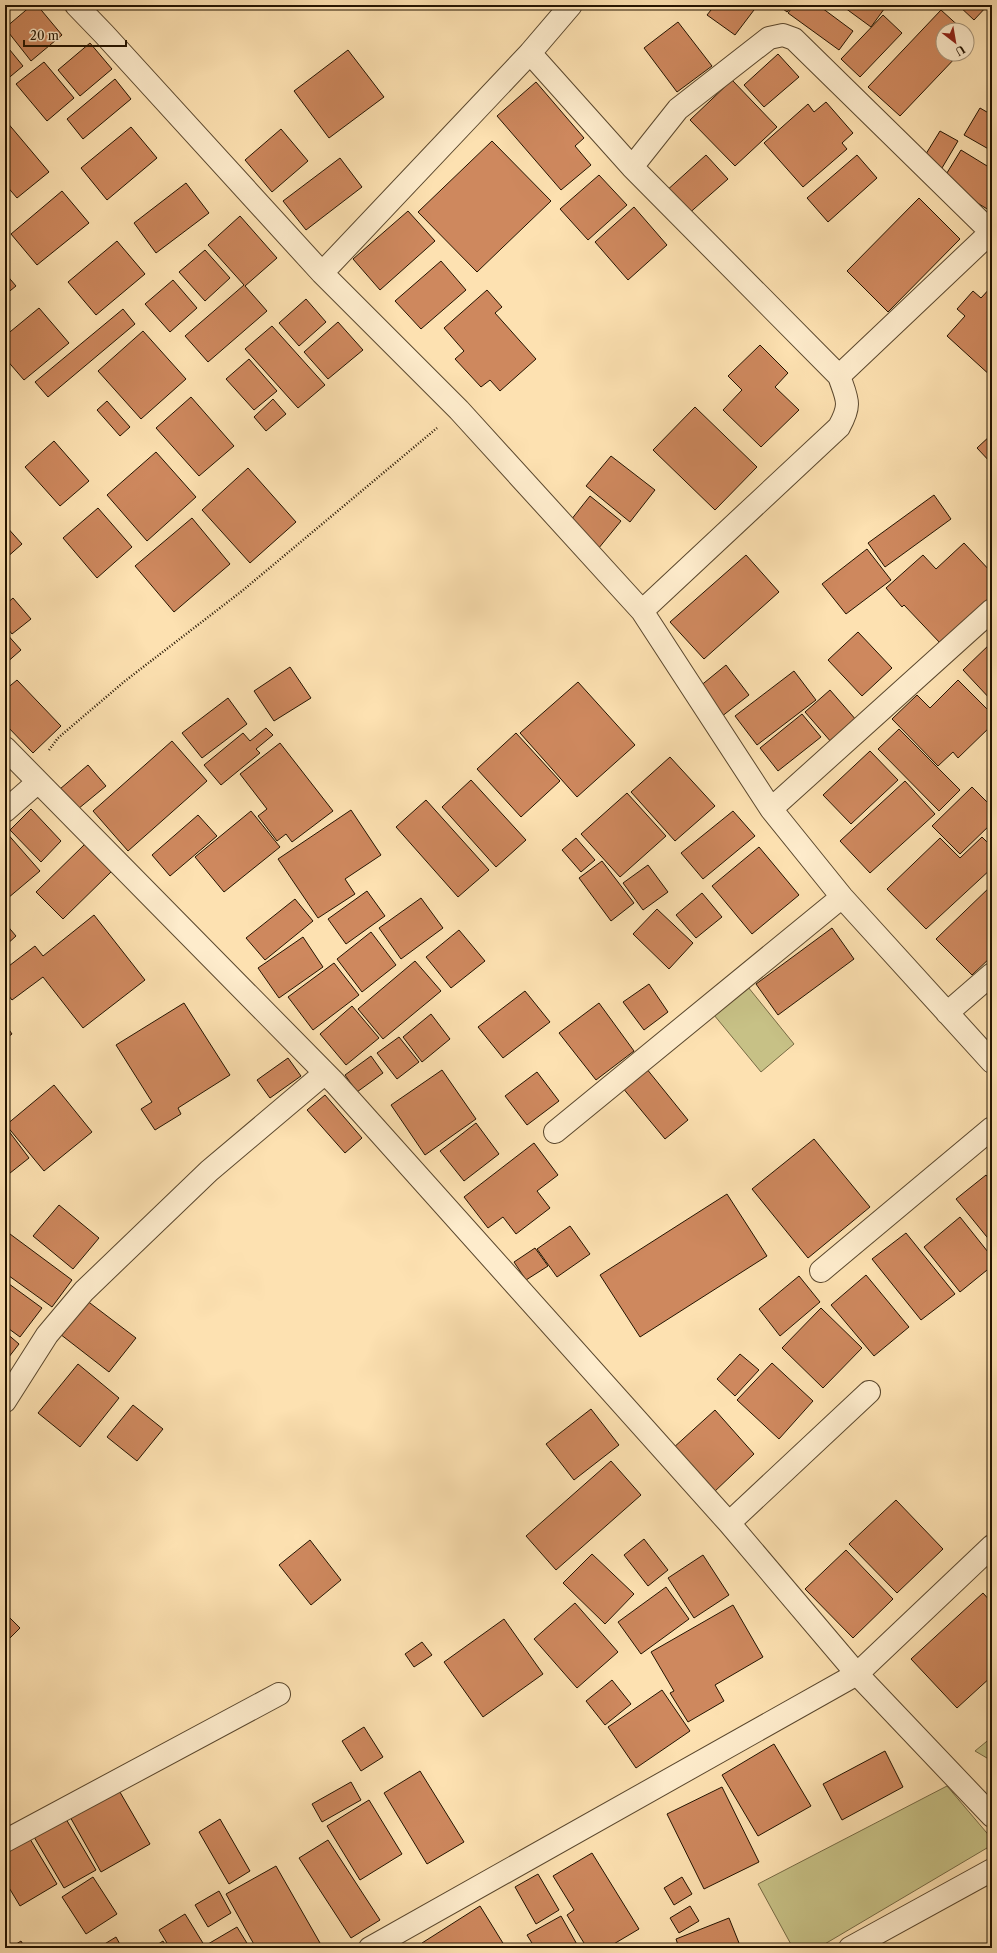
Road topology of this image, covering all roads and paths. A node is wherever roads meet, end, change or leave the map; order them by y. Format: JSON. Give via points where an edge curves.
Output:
{"nodes":[{"id":1,"x":76,"y":5,"type":"edge"},
{"id":2,"x":571,"y":5,"type":"edge"},
{"id":3,"x":530,"y":53,"type":"junction"},
{"id":4,"x":632,"y":168,"type":"junction"},
{"id":5,"x":992,"y":233,"type":"edge"},
{"id":6,"x":322,"y":273,"type":"junction"},
{"id":7,"x":839,"y":376,"type":"junction"},
{"id":8,"x":459,"y":410,"type":"junction"},
{"id":9,"x":992,"y":610,"type":"edge"},
{"id":10,"x":642,"y":611,"type":"junction"},
{"id":11,"x":5,"y":748,"type":"edge"},
{"id":12,"x":38,"y":782,"type":"junction"},
{"id":13,"x":771,"y":809,"type":"junction"},
{"id":14,"x":5,"y":811,"type":"edge"},
{"id":15,"x":842,"y":897,"type":"junction"},
{"id":16,"x":992,"y":974,"type":"edge"},
{"id":17,"x":947,"y":1013,"type":"junction"},
{"id":18,"x":992,"y":1062,"type":"edge"},
{"id":19,"x":325,"y":1073,"type":"junction"},
{"id":20,"x":992,"y":1128,"type":"edge"},
{"id":21,"x":554,"y":1132,"type":"dead end"},
{"id":22,"x":821,"y":1271,"type":"dead end"},
{"id":23,"x":869,"y":1392,"type":"dead end"},
{"id":24,"x":5,"y":1401,"type":"edge"},
{"id":25,"x":729,"y":1523,"type":"junction"},
{"id":26,"x":992,"y":1546,"type":"edge"},
{"id":27,"x":857,"y":1674,"type":"junction"},
{"id":28,"x":279,"y":1694,"type":"dead end"},
{"id":29,"x":992,"y":1816,"type":"edge"},
{"id":30,"x":5,"y":1842,"type":"edge"},
{"id":31,"x":992,"y":1870,"type":"edge"},
{"id":32,"x":370,"y":1948,"type":"edge"},
{"id":33,"x":850,"y":1948,"type":"edge"}],
"edges":[{"from":1,"to":6,"type":"street"},
{"from":2,"to":3,"type":"street"},
{"from":3,"to":4,"type":"street"},
{"from":3,"to":6,"type":"street"},
{"from":4,"to":5,"type":"street","via":[[678,109],[769,38],[783,35],[794,39]]},
{"from":4,"to":7,"type":"street"},
{"from":5,"to":7,"type":"street"},
{"from":6,"to":8,"type":"street"},
{"from":7,"to":10,"type":"street","via":[[848,400],[847,413],[839,427]]},
{"from":8,"to":10,"type":"street"},
{"from":8,"to":12,"type":"path","via":[[248,586],[125,681],[58,738],[44,756]]},
{"from":9,"to":13,"type":"street"},
{"from":10,"to":13,"type":"street"},
{"from":11,"to":12,"type":"street"},
{"from":12,"to":14,"type":"street"},
{"from":12,"to":19,"type":"street"},
{"from":13,"to":15,"type":"street"},
{"from":15,"to":17,"type":"street"},
{"from":15,"to":21,"type":"street"},
{"from":16,"to":17,"type":"street"},
{"from":17,"to":18,"type":"street"},
{"from":19,"to":24,"type":"street","via":[[209,1171],[84,1291],[47,1335]]},
{"from":19,"to":25,"type":"street"},
{"from":20,"to":22,"type":"street"},
{"from":23,"to":25,"type":"street"},
{"from":25,"to":27,"type":"street"},
{"from":26,"to":27,"type":"street"},
{"from":27,"to":29,"type":"street"},
{"from":27,"to":32,"type":"street"},
{"from":28,"to":30,"type":"street"},
{"from":31,"to":33,"type":"street"}]}
